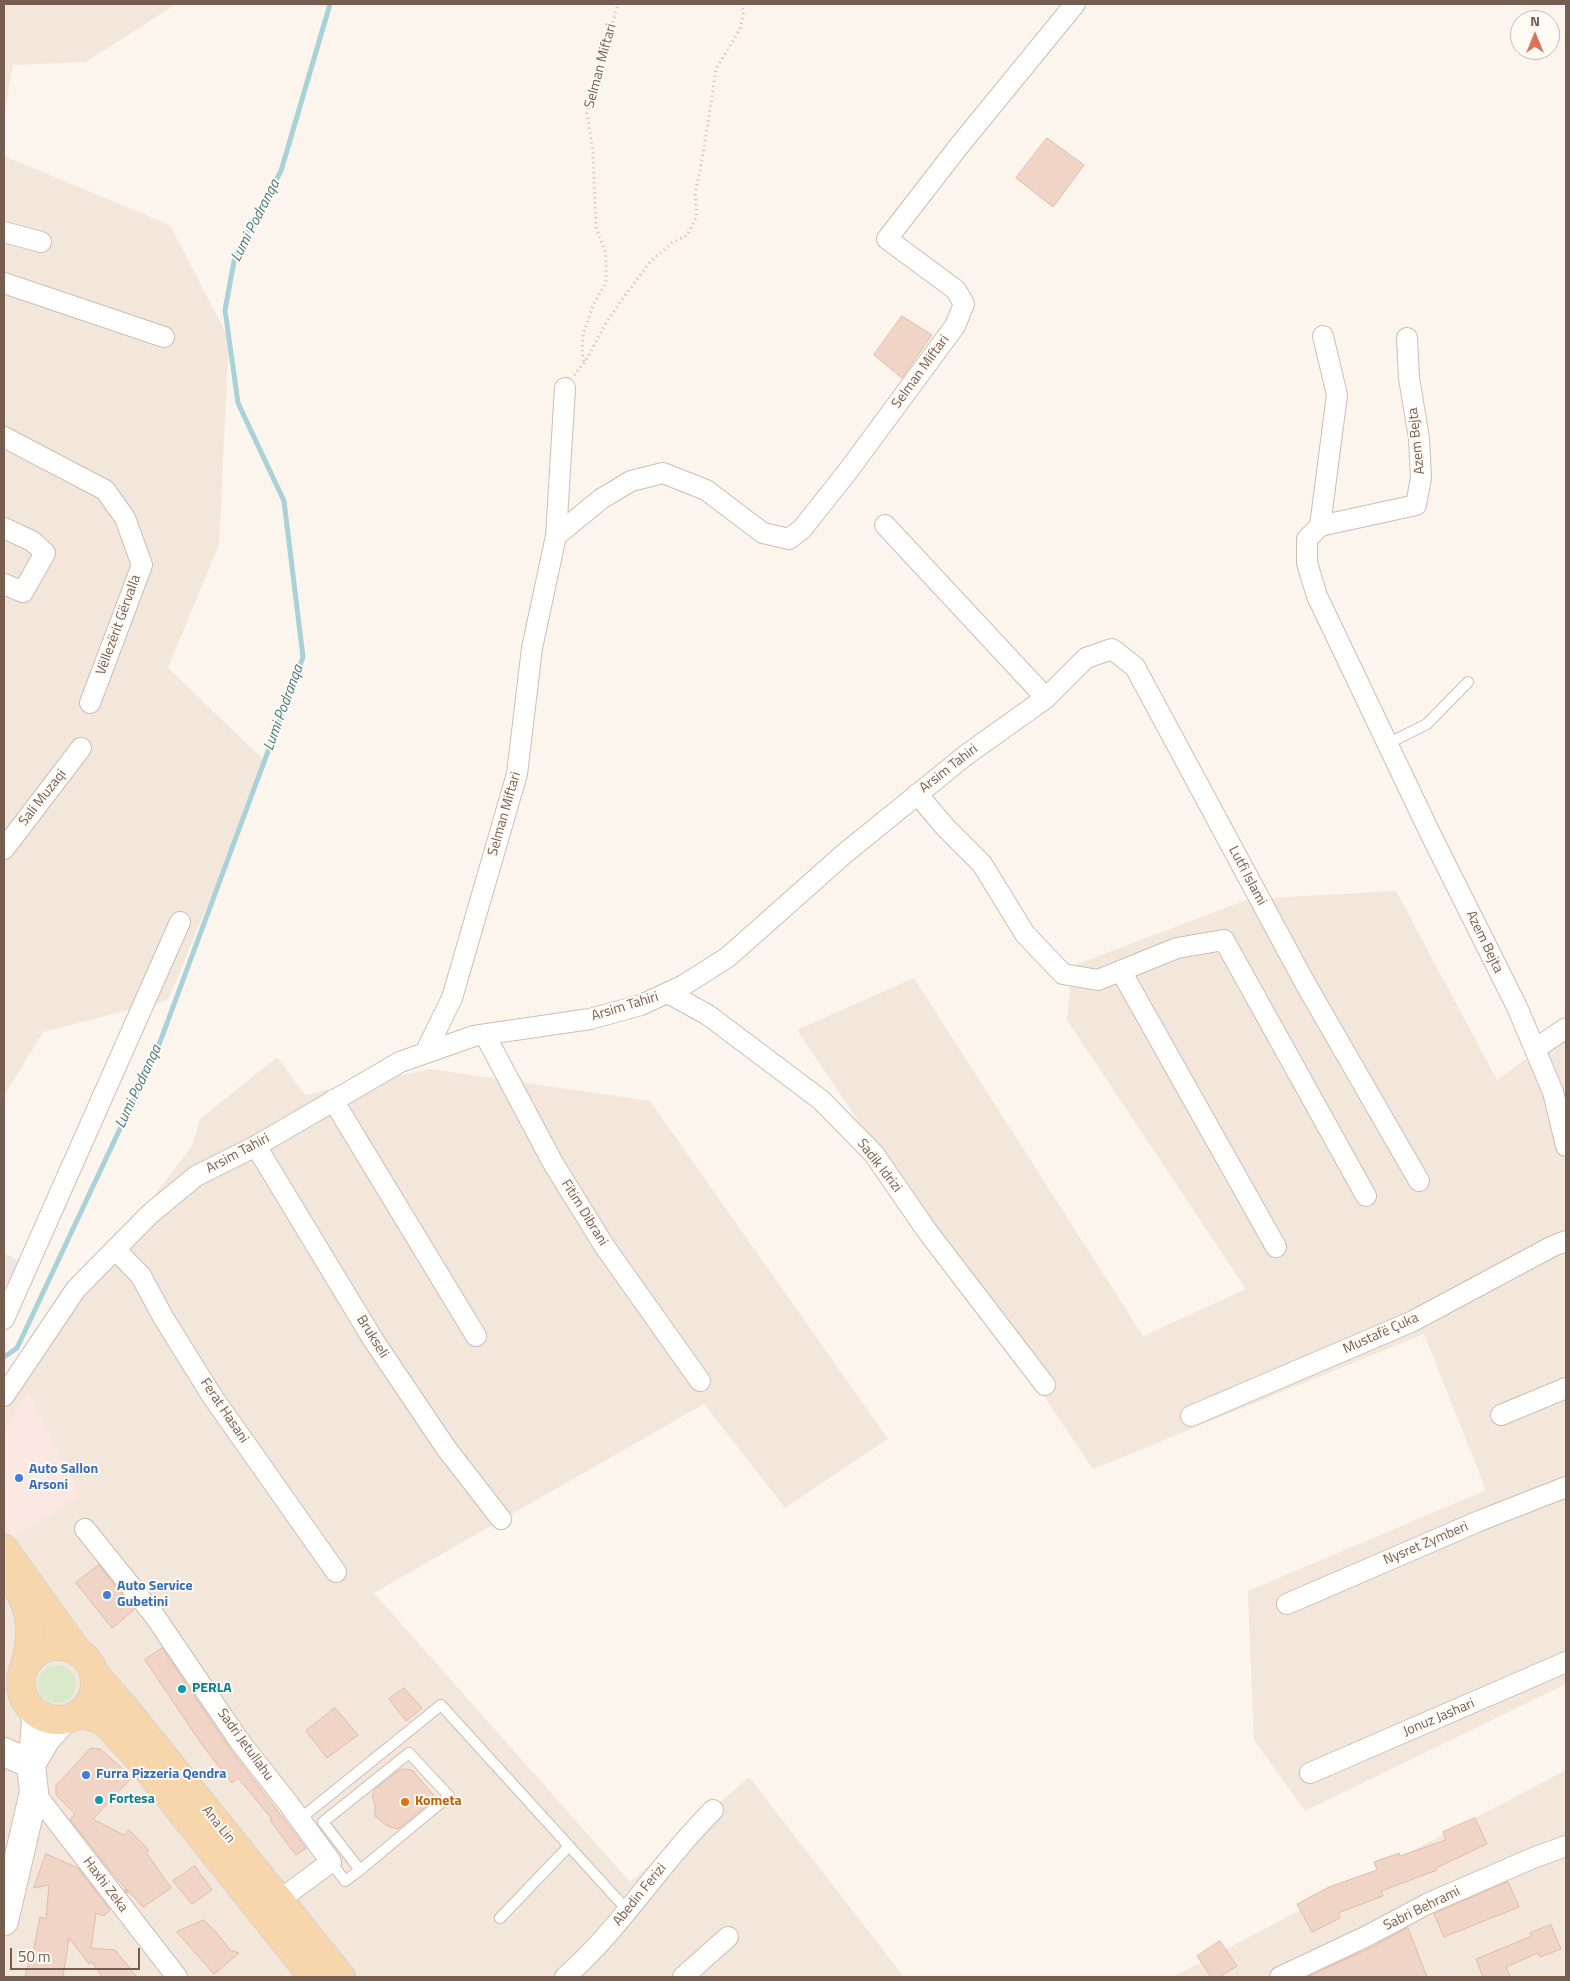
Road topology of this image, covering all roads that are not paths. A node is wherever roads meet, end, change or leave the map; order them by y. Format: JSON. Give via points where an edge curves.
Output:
{"nodes":[{"id":1,"x":1074,"y":4,"type":"edge"},
{"id":2,"x":4,"y":232,"type":"edge"},
{"id":3,"x":41,"y":242,"type":"dead end"},
{"id":4,"x":4,"y":283,"type":"edge"},
{"id":5,"x":1323,"y":336,"type":"dead end"},
{"id":6,"x":164,"y":337,"type":"dead end"},
{"id":7,"x":1407,"y":338,"type":"dead end"},
{"id":8,"x":565,"y":388,"type":"road end"},
{"id":9,"x":4,"y":437,"type":"edge"},
{"id":10,"x":885,"y":525,"type":"dead end"},
{"id":11,"x":1320,"y":526,"type":"junction"},
{"id":12,"x":4,"y":528,"type":"edge"},
{"id":13,"x":556,"y":536,"type":"junction"},
{"id":14,"x":4,"y":584,"type":"edge"},
{"id":15,"x":1468,"y":682,"type":"dead end"},
{"id":16,"x":1046,"y":698,"type":"junction"},
{"id":17,"x":90,"y":703,"type":"dead end"},
{"id":18,"x":1387,"y":744,"type":"junction"},
{"id":19,"x":82,"y":748,"type":"dead end"},
{"id":20,"x":917,"y":794,"type":"junction"},
{"id":21,"x":4,"y":849,"type":"edge"},
{"id":22,"x":180,"y":922,"type":"dead end"},
{"id":23,"x":1120,"y":971,"type":"junction"},
{"id":24,"x":668,"y":992,"type":"junction"},
{"id":25,"x":1566,"y":1028,"type":"edge"},
{"id":26,"x":485,"y":1035,"type":"junction"},
{"id":27,"x":1535,"y":1049,"type":"junction"},
{"id":28,"x":425,"y":1053,"type":"junction"},
{"id":29,"x":333,"y":1100,"type":"junction"},
{"id":30,"x":256,"y":1146,"type":"junction"},
{"id":31,"x":1566,"y":1146,"type":"edge"},
{"id":32,"x":1419,"y":1181,"type":"dead end"},
{"id":33,"x":1366,"y":1196,"type":"dead end"},
{"id":34,"x":1566,"y":1242,"type":"edge"},
{"id":35,"x":1276,"y":1247,"type":"dead end"},
{"id":36,"x":115,"y":1249,"type":"junction"},
{"id":37,"x":4,"y":1319,"type":"edge"},
{"id":38,"x":476,"y":1336,"type":"dead end"},
{"id":39,"x":700,"y":1381,"type":"dead end"},
{"id":40,"x":1045,"y":1385,"type":"dead end"},
{"id":41,"x":1566,"y":1388,"type":"edge"},
{"id":42,"x":5,"y":1390,"type":"edge"},
{"id":43,"x":1501,"y":1415,"type":"dead end"},
{"id":44,"x":1191,"y":1416,"type":"dead end"},
{"id":45,"x":1566,"y":1487,"type":"edge"},
{"id":46,"x":501,"y":1519,"type":"dead end"},
{"id":47,"x":85,"y":1528,"type":"dead end"},
{"id":48,"x":4,"y":1549,"type":"edge"},
{"id":49,"x":4,"y":1564,"type":"edge"},
{"id":50,"x":336,"y":1572,"type":"dead end"},
{"id":51,"x":1287,"y":1604,"type":"dead end"},
{"id":52,"x":77,"y":1651,"type":"junction"},
{"id":53,"x":1566,"y":1662,"type":"edge"},
{"id":54,"x":25,"y":1665,"type":"junction"},
{"id":55,"x":94,"y":1674,"type":"junction"},
{"id":56,"x":34,"y":1712,"type":"junction"},
{"id":57,"x":71,"y":1717,"type":"junction"},
{"id":58,"x":4,"y":1752,"type":"edge"},
{"id":59,"x":31,"y":1764,"type":"junction"},
{"id":60,"x":1310,"y":1773,"type":"dead end"},
{"id":61,"x":34,"y":1792,"type":"junction"},
{"id":62,"x":713,"y":1810,"type":"dead end"},
{"id":63,"x":300,"y":1819,"type":"junction"},
{"id":64,"x":569,"y":1846,"type":"junction"},
{"id":65,"x":1566,"y":1846,"type":"edge"},
{"id":66,"x":331,"y":1862,"type":"junction"},
{"id":67,"x":360,"y":1870,"type":"junction"},
{"id":68,"x":278,"y":1901,"type":"junction"},
{"id":69,"x":628,"y":1911,"type":"junction"},
{"id":70,"x":500,"y":1918,"type":"dead end"},
{"id":71,"x":4,"y":1921,"type":"edge"},
{"id":72,"x":728,"y":1937,"type":"dead end"},
{"id":73,"x":177,"y":1977,"type":"edge"},
{"id":74,"x":313,"y":1977,"type":"edge"},
{"id":75,"x":341,"y":1977,"type":"edge"},
{"id":76,"x":565,"y":1977,"type":"edge"},
{"id":77,"x":683,"y":1977,"type":"edge"},
{"id":78,"x":1280,"y":1977,"type":"edge"}],
"edges":[{"from":1,"to":13,"type":"street","name":"Selman Miftari","via":[[887,240],[956,290],[964,304],[954,326],[802,529],[789,539],[763,533],[706,490],[663,473],[631,481],[601,499]]},
{"from":2,"to":3,"type":"street"},
{"from":4,"to":6,"type":"street"},
{"from":5,"to":11,"type":"street","name":"Azem Bejta","via":[[1337,395]]},
{"from":7,"to":11,"type":"street","name":"Azem Bejta","via":[[1409,378],[1419,438],[1421,478],[1416,505]]},
{"from":8,"to":13,"type":"street","name":"Selman Miftari"},
{"from":9,"to":17,"type":"street","name":"Vëllezërit Gërvalla","via":[[105,490],[125,518],[142,565]]},
{"from":10,"to":16,"type":"street"},
{"from":11,"to":18,"type":"street","name":"Azem Bejta","via":[[1307,539],[1307,563],[1317,596]]},
{"from":12,"to":14,"type":"street","via":[[32,541],[45,553],[23,592]]},
{"from":13,"to":28,"type":"street","name":"Selman Miftari","via":[[532,648],[517,774],[452,998]]},
{"from":15,"to":18,"type":"lane","via":[[1427,724]]},
{"from":16,"to":20,"type":"street","name":"Arsim Tahiri"},
{"from":16,"to":32,"type":"street","name":"Lutfi Islami","via":[[1086,658],[1112,649],[1135,667],[1305,983]]},
{"from":18,"to":27,"type":"street","name":"Azem Bejta"},
{"from":19,"to":21,"type":"street","name":"Sali Muzaqi"},
{"from":20,"to":23,"type":"street","via":[[982,864],[1025,934],[1063,974],[1098,980]]},
{"from":20,"to":24,"type":"street","name":"Arsim Tahiri","via":[[728,957]]},
{"from":22,"to":37,"type":"street"},
{"from":23,"to":33,"type":"street","via":[[1177,948],[1224,940]]},
{"from":23,"to":35,"type":"street"},
{"from":24,"to":26,"type":"street","name":"Arsim Tahiri","via":[[641,1005],[590,1018]]},
{"from":24,"to":40,"type":"street","name":"Sadik Idrizi","via":[[708,1015],[821,1100],[874,1154],[927,1231]]},
{"from":25,"to":27,"type":"street"},
{"from":26,"to":28,"type":"street","name":"Arsim Tahiri"},
{"from":26,"to":39,"type":"street","name":"Fitim Dibrani","via":[[553,1163],[604,1247]]},
{"from":27,"to":31,"type":"street","name":"Azem Bejta","via":[[1553,1092]]},
{"from":28,"to":29,"type":"street","name":"Arsim Tahiri","via":[[400,1062]]},
{"from":29,"to":30,"type":"street","name":"Arsim Tahiri"},
{"from":29,"to":38,"type":"street"},
{"from":30,"to":36,"type":"street","name":"Arsim Tahiri","via":[[196,1176],[150,1214]]},
{"from":30,"to":46,"type":"street","name":"Brukseli","via":[[374,1340],[446,1448]]},
{"from":34,"to":44,"type":"street","name":"Mustafë Çuka","via":[[1413,1321]]},
{"from":36,"to":42,"type":"street","name":"Arsim Tahiri","via":[[76,1289]]},
{"from":36,"to":50,"type":"street","name":"Ferat Hasani","via":[[141,1276],[212,1396]]},
{"from":41,"to":43,"type":"street"},
{"from":45,"to":51,"type":"street","name":"Nysret Zymberi"},
{"from":47,"to":63,"type":"street","name":"Sadri Jetullahu","via":[[154,1615],[240,1742]]},
{"from":48,"to":52,"type":"main road"},
{"from":49,"to":54,"type":"main road","via":[[26,1602],[31,1644]]},
{"from":52,"to":54,"type":"main road","via":[[61,1646],[44,1648]]},
{"from":52,"to":55,"type":"main road","via":[[90,1664]]},
{"from":53,"to":60,"type":"street","name":"Jonuz Jashari"},
{"from":54,"to":56,"type":"main road","via":[[21,1690]]},
{"from":55,"to":57,"type":"main road","via":[[93,1696],[85,1708]]},
{"from":55,"to":68,"type":"main road","name":"Ana Lin"},
{"from":56,"to":57,"type":"main road","via":[[48,1719]]},
{"from":56,"to":59,"type":"street"},
{"from":57,"to":59,"type":"street","via":[[46,1739]]},
{"from":57,"to":74,"type":"main road","name":"Ana Lin","via":[[100,1719],[108,1725],[140,1760]]},
{"from":58,"to":59,"type":"street"},
{"from":59,"to":61,"type":"street"},
{"from":61,"to":71,"type":"street"},
{"from":61,"to":73,"type":"street","name":"Haxhi Zeka"},
{"from":62,"to":69,"type":"street","name":"Abedin Ferizi"},
{"from":63,"to":64,"type":"lane","via":[[441,1705]]},
{"from":63,"to":66,"type":"street","name":"Sadri Jetullahu"},
{"from":64,"to":69,"type":"lane"},
{"from":64,"to":70,"type":"lane"},
{"from":65,"to":78,"type":"street","name":"Sabri Behrami","via":[[1429,1903]]},
{"from":66,"to":67,"type":"lane","via":[[345,1881]]},
{"from":66,"to":68,"type":"street"},
{"from":67,"to":67,"type":"lane","via":[[323,1822],[409,1754],[449,1796]]},
{"from":68,"to":75,"type":"main road","name":"Ana Lin"},
{"from":69,"to":76,"type":"street","name":"Abedin Ferizi"},
{"from":72,"to":77,"type":"street"}]}
